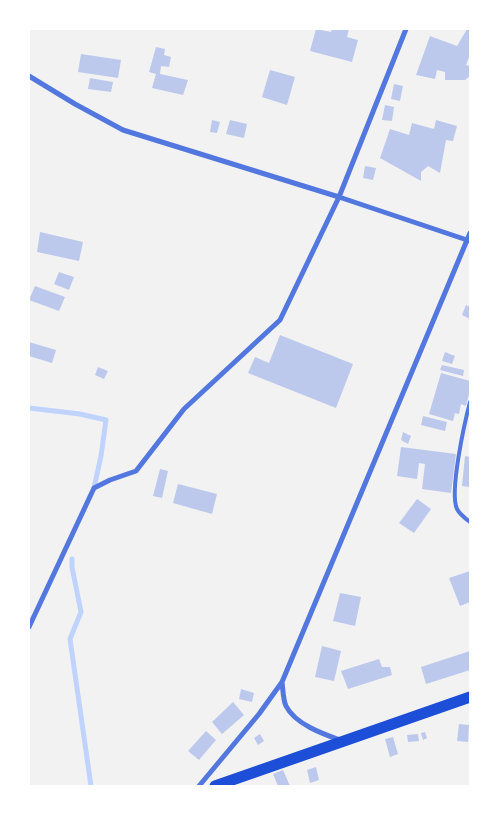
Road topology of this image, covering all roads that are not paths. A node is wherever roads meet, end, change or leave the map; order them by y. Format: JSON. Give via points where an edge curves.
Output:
{"nodes":[{"id":1,"x":406,"y":29,"type":"edge"},
{"id":2,"x":29,"y":76,"type":"edge"},
{"id":3,"x":339,"y":197,"type":"junction"},
{"id":4,"x":470,"y":233,"type":"edge"},
{"id":5,"x":469,"y":241,"type":"edge"},
{"id":6,"x":470,"y":402,"type":"edge"},
{"id":7,"x":470,"y":522,"type":"edge"},
{"id":8,"x":29,"y":627,"type":"edge"},
{"id":9,"x":282,"y":682,"type":"junction"},
{"id":10,"x":470,"y":697,"type":"edge"},
{"id":11,"x":343,"y":742,"type":"junction"},
{"id":12,"x":199,"y":786,"type":"edge"},
{"id":13,"x":215,"y":786,"type":"edge"}],
"edges":[{"from":1,"to":3,"type":"street"},
{"from":2,"to":3,"type":"street","via":[[122,130]]},
{"from":3,"to":5,"type":"street"},
{"from":3,"to":8,"type":"street","via":[[280,320],[184,409],[136,470],[94,488]]},
{"from":4,"to":5,"type":"street"},
{"from":5,"to":9,"type":"street"},
{"from":6,"to":7,"type":"lane","via":[[461,437],[455,496],[457,509]]},
{"from":9,"to":11,"type":"street","via":[[286,706],[295,716],[310,728]]},
{"from":9,"to":12,"type":"street"},
{"from":10,"to":11,"type":"main road"},
{"from":11,"to":13,"type":"main road"}]}
